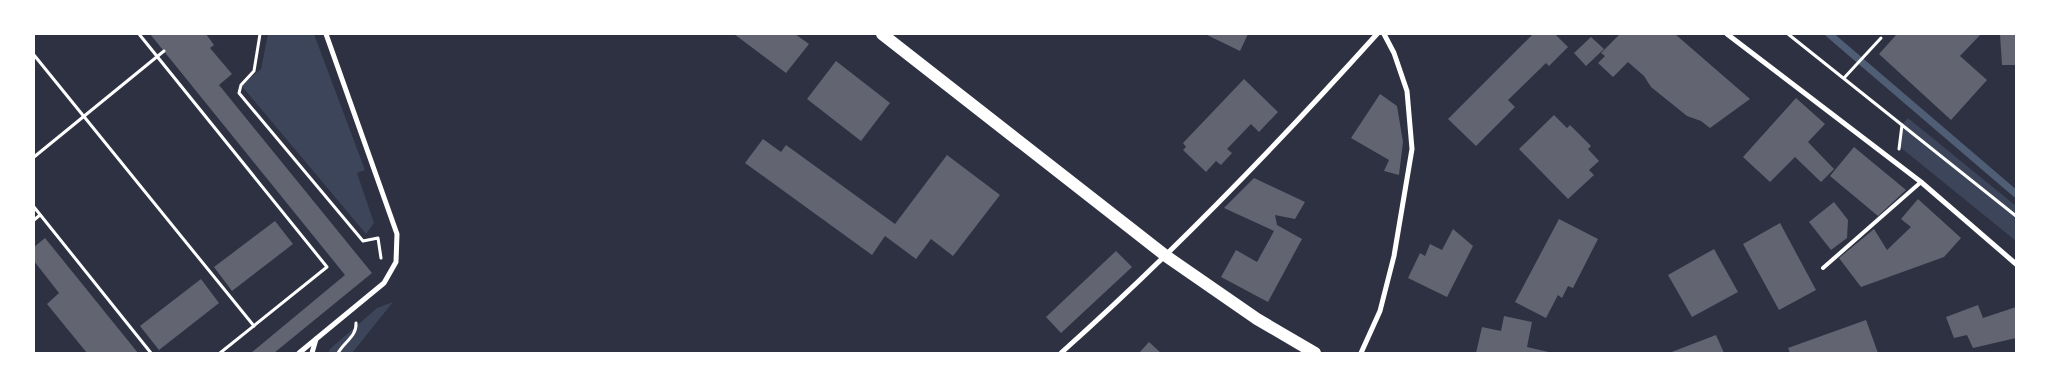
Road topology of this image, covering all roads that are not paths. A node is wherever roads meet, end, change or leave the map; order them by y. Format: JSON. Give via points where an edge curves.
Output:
{"nodes":[{"id":1,"x":326,"y":34,"type":"edge"},
{"id":2,"x":882,"y":34,"type":"edge"},
{"id":3,"x":1377,"y":34,"type":"edge"},
{"id":4,"x":1384,"y":34,"type":"edge"},
{"id":5,"x":1727,"y":34,"type":"edge"},
{"id":6,"x":1921,"y":182,"type":"junction"},
{"id":7,"x":1166,"y":256,"type":"junction"},
{"id":8,"x":2016,"y":264,"type":"edge"},
{"id":9,"x":1823,"y":268,"type":"dead end"},
{"id":10,"x":316,"y":339,"type":"junction"},
{"id":11,"x":299,"y":353,"type":"edge"},
{"id":12,"x":312,"y":353,"type":"edge"},
{"id":13,"x":1061,"y":353,"type":"edge"},
{"id":14,"x":1316,"y":353,"type":"edge"},
{"id":15,"x":1362,"y":353,"type":"edge"}],
"edges":[{"from":1,"to":10,"type":"street","via":[[398,234],[396,262],[384,283]]},
{"from":2,"to":7,"type":"main road"},
{"from":3,"to":7,"type":"street","via":[[1302,118]]},
{"from":4,"to":15,"type":"street","via":[[1407,90],[1412,149],[1394,256],[1380,311]]},
{"from":5,"to":6,"type":"street"},
{"from":6,"to":8,"type":"street"},
{"from":6,"to":9,"type":"lane"},
{"from":7,"to":13,"type":"street"},
{"from":7,"to":14,"type":"main road","via":[[1257,319]]},
{"from":10,"to":11,"type":"street"},
{"from":10,"to":12,"type":"street"}]}
